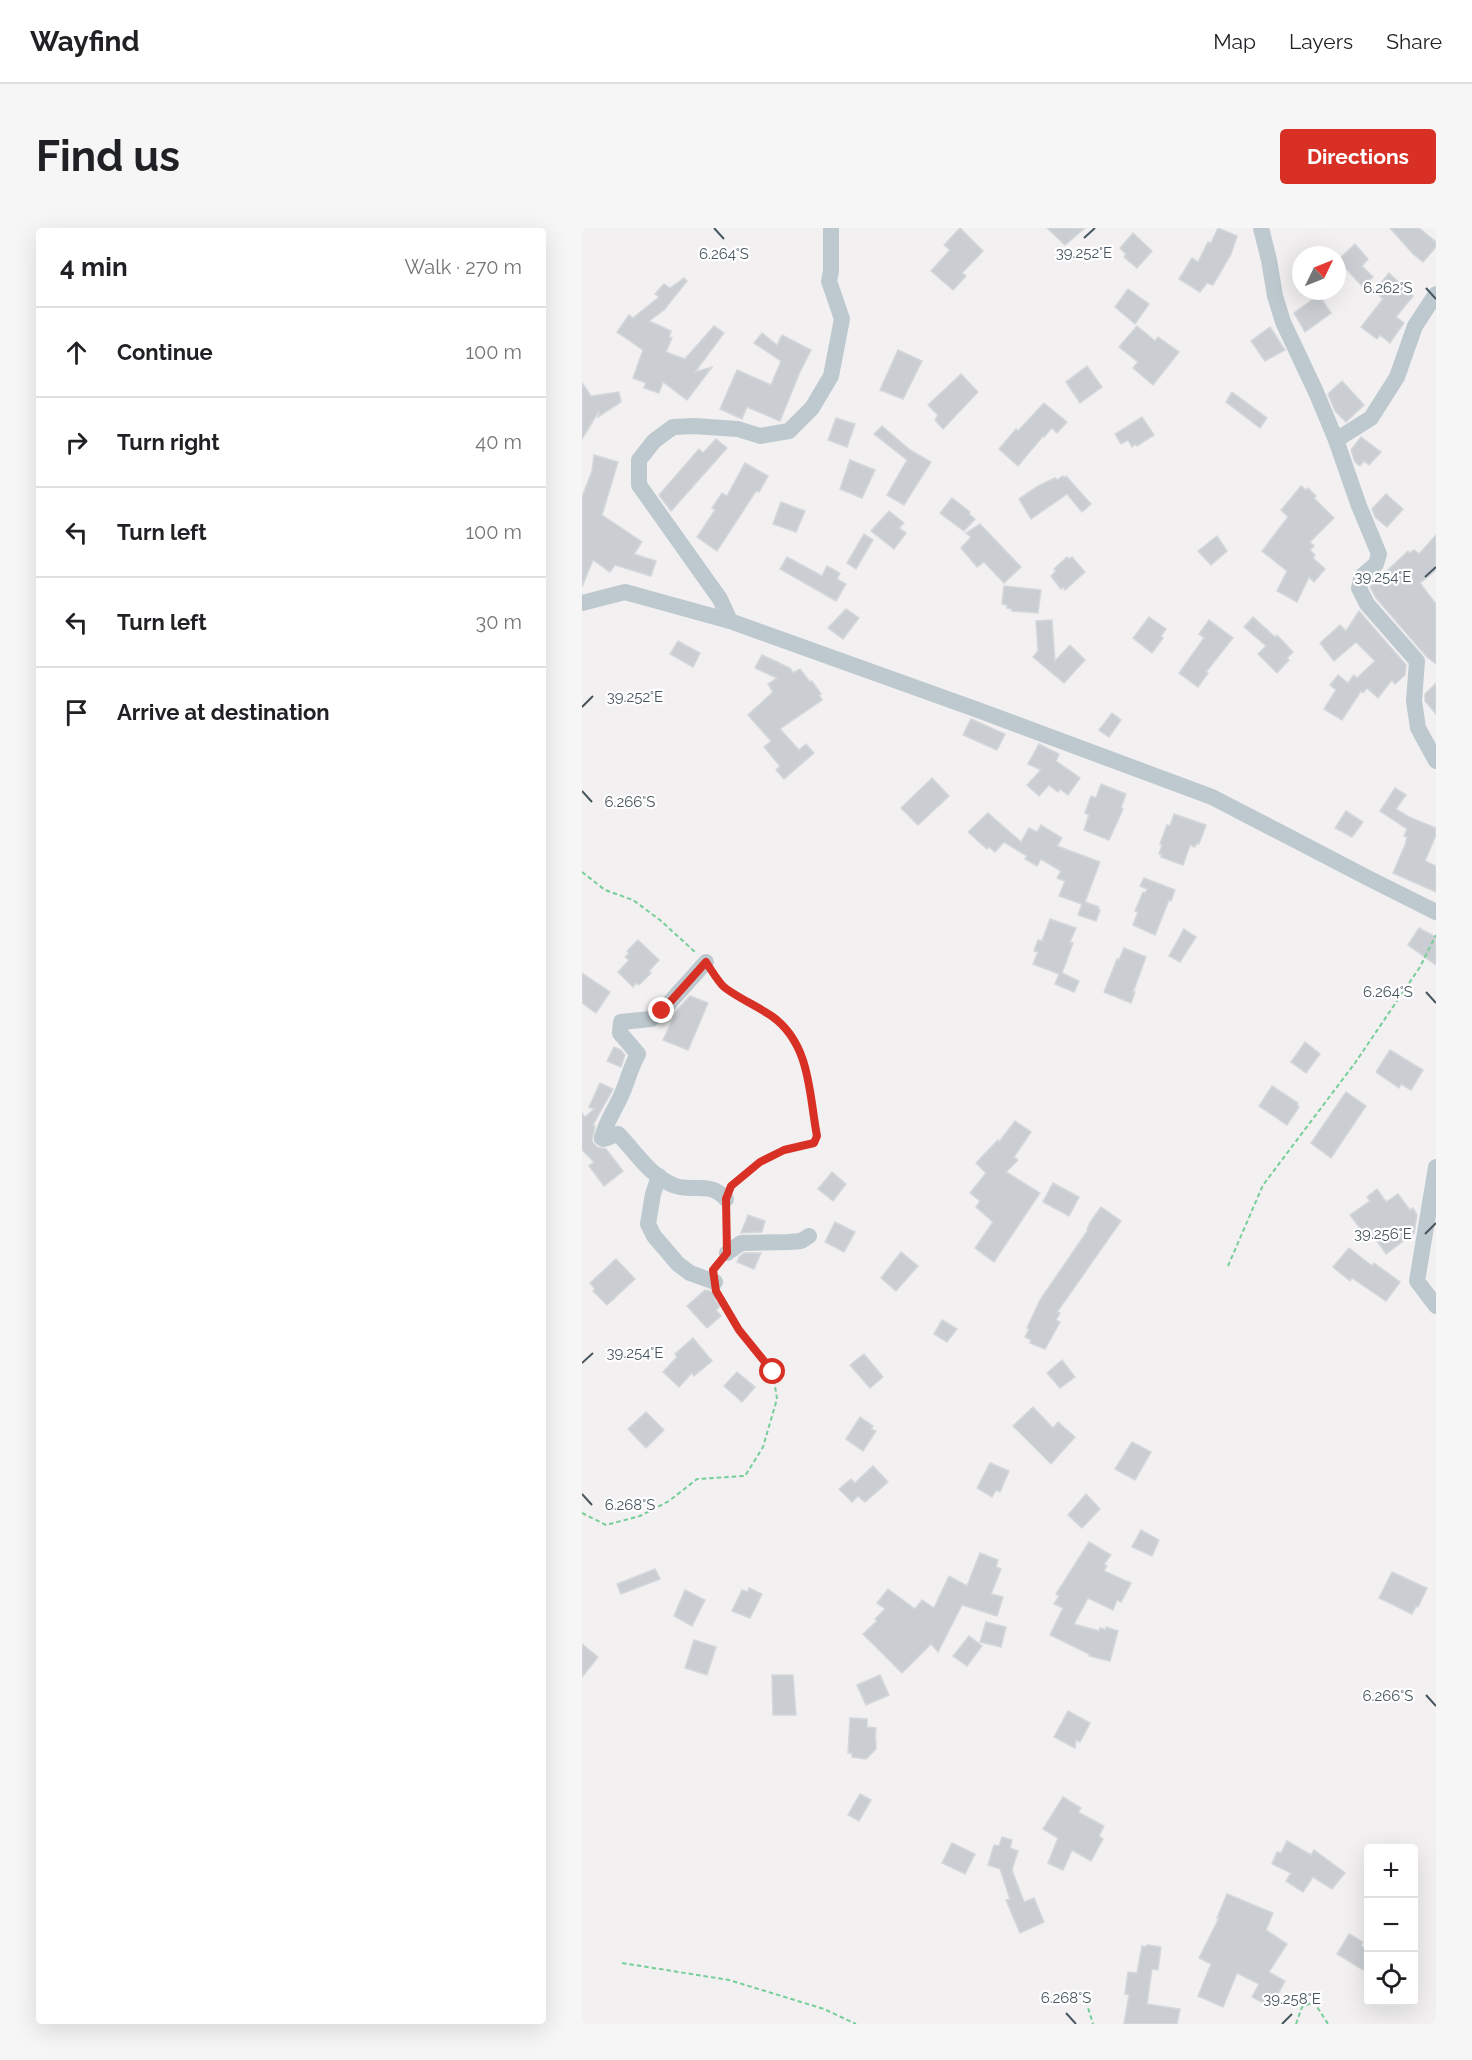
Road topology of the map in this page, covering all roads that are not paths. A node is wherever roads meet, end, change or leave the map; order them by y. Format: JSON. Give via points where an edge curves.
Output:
{"nodes":[{"id":1,"x":831,"y":228,"type":"edge"},
{"id":2,"x":1261,"y":228,"type":"edge"},
{"id":3,"x":1436,"y":294,"type":"edge"},
{"id":4,"x":1336,"y":440,"type":"junction"},
{"id":5,"x":582,"y":603,"type":"edge"},
{"id":6,"x":730,"y":621,"type":"junction"},
{"id":7,"x":1436,"y":761,"type":"edge"},
{"id":8,"x":1436,"y":912,"type":"edge"},
{"id":9,"x":706,"y":962,"type":"road end"},
{"id":10,"x":1436,"y":1167,"type":"edge"},
{"id":11,"x":659,"y":1176,"type":"junction"},
{"id":12,"x":726,"y":1199,"type":"road end"},
{"id":13,"x":809,"y":1236,"type":"dead end"},
{"id":14,"x":727,"y":1253,"type":"road end"},
{"id":15,"x":715,"y":1282,"type":"road end"},
{"id":16,"x":1436,"y":1306,"type":"edge"}],
"edges":[{"from":1,"to":6,"type":"street","via":[[830,281],[842,319],[831,376],[812,408],[789,430],[760,436],[738,429],[673,427],[654,441],[639,460],[639,485],[720,599]]},
{"from":2,"to":4,"type":"street","via":[[1283,322]]},
{"from":3,"to":4,"type":"street","via":[[1415,326],[1397,377],[1371,418]]},
{"from":4,"to":7,"type":"street","via":[[1379,554],[1376,564],[1362,576],[1359,588],[1367,604],[1417,661],[1414,701],[1418,728]]},
{"from":5,"to":6,"type":"street","via":[[625,592]]},
{"from":6,"to":8,"type":"street","via":[[1212,797]]},
{"from":9,"to":11,"type":"street","via":[[651,1019],[621,1022],[620,1033],[638,1054],[613,1109],[614,1127],[652,1173]]},
{"from":10,"to":16,"type":"street","via":[[1417,1281]]},
{"from":11,"to":12,"type":"street","via":[[674,1185],[711,1189]]},
{"from":11,"to":15,"type":"street","via":[[648,1224],[654,1236],[678,1264]]},
{"from":13,"to":14,"type":"street","via":[[801,1241],[741,1243]]}]}
